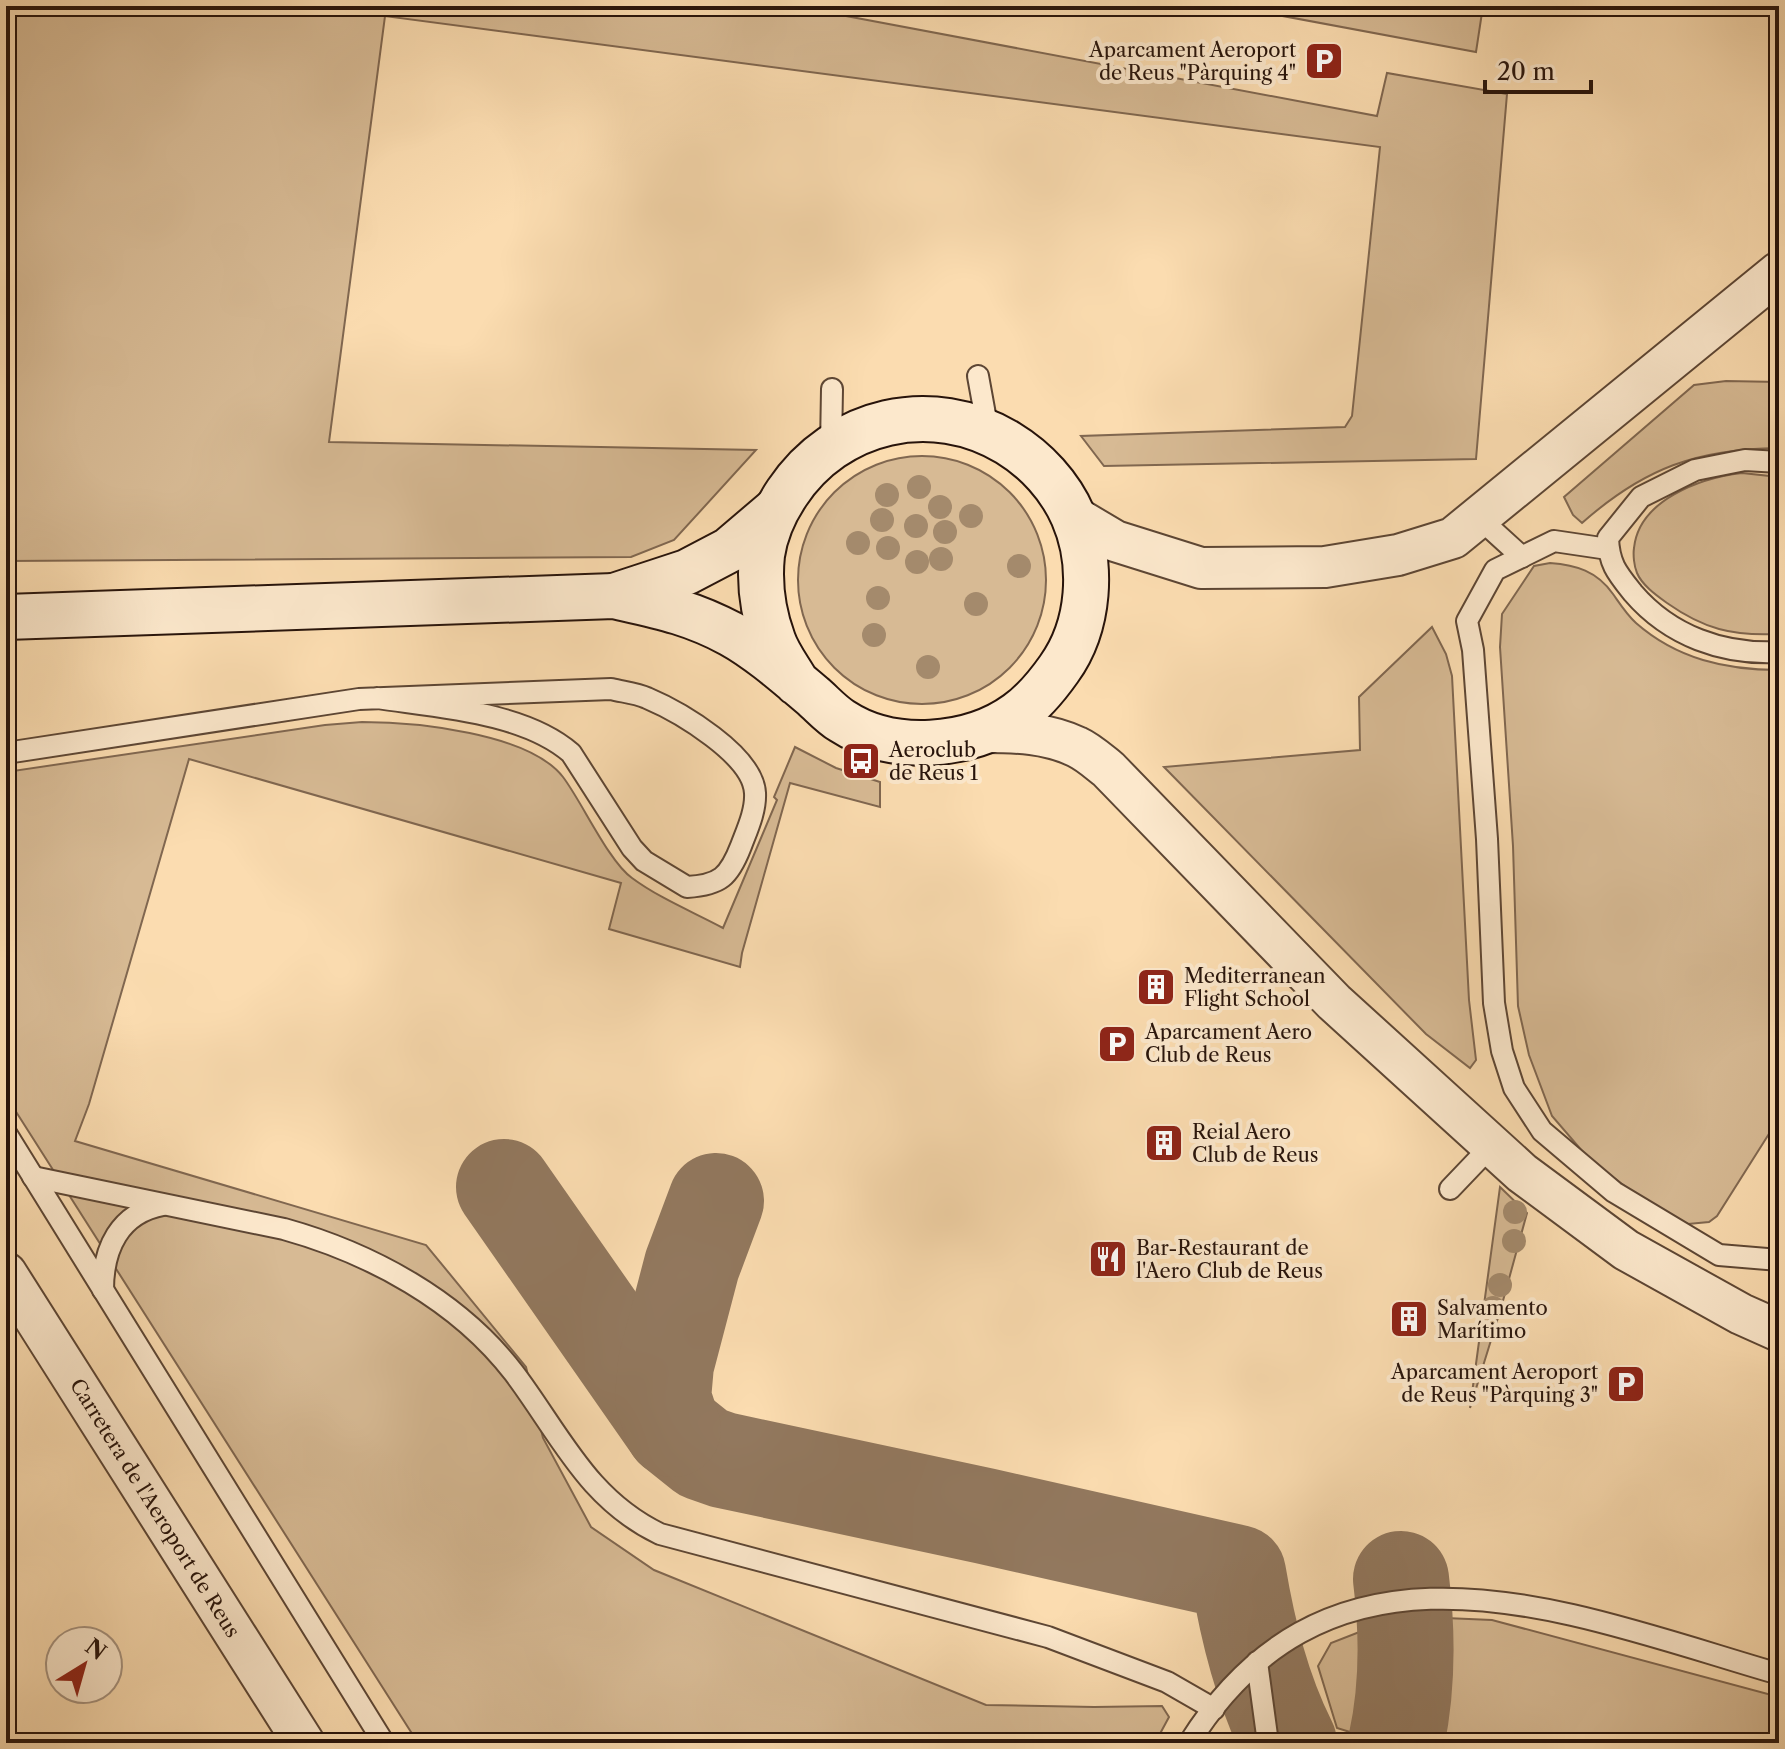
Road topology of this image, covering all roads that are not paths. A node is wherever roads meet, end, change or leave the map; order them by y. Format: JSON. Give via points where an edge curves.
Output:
{"nodes":[{"id":1,"x":1779,"y":272,"type":"edge"},
{"id":2,"x":978,"y":376,"type":"dead end"},
{"id":3,"x":832,"y":389,"type":"dead end"},
{"id":4,"x":988,"y":431,"type":"junction"},
{"id":5,"x":831,"y":446,"type":"junction"},
{"id":6,"x":1779,"y":462,"type":"edge"},
{"id":7,"x":776,"y":510,"type":"junction"},
{"id":8,"x":1073,"y":516,"type":"junction"},
{"id":9,"x":1478,"y":517,"type":"junction"},
{"id":10,"x":1608,"y":549,"type":"junction"},
{"id":11,"x":1522,"y":557,"type":"junction"},
{"id":12,"x":614,"y":596,"type":"junction"},
{"id":13,"x":6,"y":617,"type":"edge"},
{"id":14,"x":1779,"y":652,"type":"edge"},
{"id":15,"x":797,"y":683,"type":"junction"},
{"id":16,"x":377,"y":698,"type":"junction"},
{"id":17,"x":985,"y":732,"type":"junction"},
{"id":18,"x":6,"y":753,"type":"edge"},
{"id":19,"x":6,"y":1133,"type":"edge"},
{"id":20,"x":1492,"y":1145,"type":"junction"},
{"id":21,"x":33,"y":1177,"type":"junction"},
{"id":22,"x":1450,"y":1189,"type":"dead end"},
{"id":23,"x":164,"y":1204,"type":"junction"},
{"id":24,"x":1779,"y":1260,"type":"edge"},
{"id":25,"x":6,"y":1273,"type":"edge"},
{"id":26,"x":103,"y":1290,"type":"junction"},
{"id":27,"x":1779,"y":1331,"type":"edge"},
{"id":28,"x":1257,"y":1662,"type":"junction"},
{"id":29,"x":1779,"y":1674,"type":"edge"},
{"id":30,"x":1214,"y":1709,"type":"junction"},
{"id":31,"x":304,"y":1743,"type":"edge"},
{"id":32,"x":384,"y":1743,"type":"edge"},
{"id":33,"x":1189,"y":1743,"type":"edge"},
{"id":34,"x":1268,"y":1743,"type":"edge"}],
"edges":[{"from":1,"to":9,"type":"street"},
{"from":2,"to":4,"type":"lane"},
{"from":3,"to":5,"type":"lane"},
{"from":4,"to":5,"type":"main road","via":[[948,420],[908,418],[868,427]]},
{"from":4,"to":8,"type":"main road","via":[[1023,452],[1052,481]]},
{"from":5,"to":7,"type":"main road","via":[[799,474]]},
{"from":6,"to":10,"type":"lane","via":[[1745,460],[1695,470],[1641,497],[1608,538]]},
{"from":7,"to":12,"type":"main road","via":[[729,550],[687,572]]},
{"from":7,"to":15,"type":"main road","via":[[762,553],[762,599],[773,644]]},
{"from":8,"to":9,"type":"street","via":[[1115,541],[1201,568],[1325,567],[1398,555],[1453,538]]},
{"from":8,"to":17,"type":"main road","via":[[1085,563],[1081,625],[1045,689],[1017,714]]},
{"from":9,"to":11,"type":"lane"},
{"from":10,"to":11,"type":"lane","via":[[1554,541]]},
{"from":10,"to":14,"type":"lane","via":[[1609,561],[1648,611],[1675,630],[1701,643]]},
{"from":11,"to":24,"type":"lane","via":[[1495,570],[1467,621],[1487,839],[1494,1003],[1514,1088],[1542,1131],[1614,1192],[1719,1255]]},
{"from":12,"to":13,"type":"main road"},
{"from":12,"to":15,"type":"main road","via":[[685,612],[733,636]]},
{"from":15,"to":17,"type":"main road","via":[[842,721],[870,735],[942,742]]},
{"from":16,"to":16,"type":"lane","via":[[611,689],[645,697],[727,747],[752,778],[752,816],[736,860],[720,881],[687,887],[632,848],[571,753],[558,742],[478,713]]},
{"from":16,"to":18,"type":"lane"},
{"from":17,"to":20,"type":"street","via":[[1050,738],[1078,747],[1108,769],[1334,1002]]},
{"from":19,"to":21,"type":"lane"},
{"from":20,"to":22,"type":"lane"},
{"from":20,"to":27,"type":"street","via":[[1626,1250]]},
{"from":21,"to":23,"type":"lane"},
{"from":21,"to":26,"type":"lane"},
{"from":23,"to":26,"type":"lane","via":[[140,1212],[117,1232],[108,1248]]},
{"from":23,"to":30,"type":"lane","via":[[322,1239],[425,1293],[463,1321],[512,1371],[588,1481],[635,1522],[660,1534],[1034,1633],[1167,1682]]},
{"from":25,"to":31,"type":"street","name":"Carretera de l'Aeroport de Reus"},
{"from":26,"to":32,"type":"lane"},
{"from":28,"to":29,"type":"lane","via":[[1308,1629],[1356,1609],[1404,1599],[1461,1597],[1595,1620]]},
{"from":28,"to":30,"type":"lane"},
{"from":28,"to":34,"type":"lane"},
{"from":30,"to":33,"type":"lane"}]}
